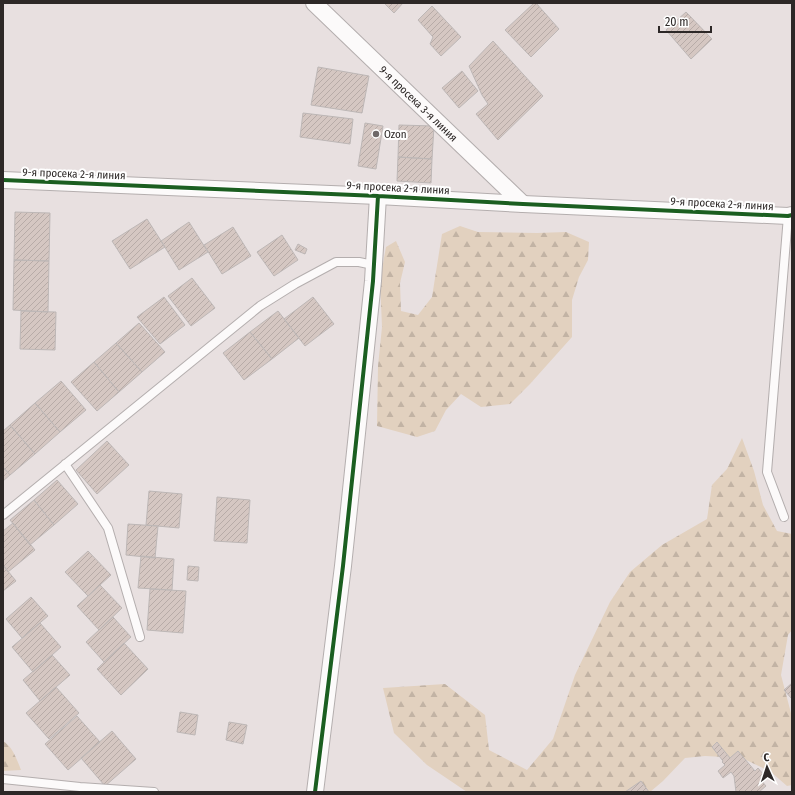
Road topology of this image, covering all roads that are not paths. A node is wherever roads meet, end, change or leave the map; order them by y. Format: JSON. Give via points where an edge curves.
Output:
{"nodes":[{"id":1,"x":314,"y":3,"type":"edge"},
{"id":2,"x":3,"y":180,"type":"edge"},
{"id":3,"x":378,"y":196,"type":"junction"},
{"id":4,"x":523,"y":204,"type":"junction"},
{"id":5,"x":790,"y":216,"type":"edge"},
{"id":6,"x":373,"y":265,"type":"junction"},
{"id":7,"x":65,"y":464,"type":"junction"},
{"id":8,"x":3,"y":516,"type":"edge"},
{"id":9,"x":784,"y":516,"type":"dead end"},
{"id":10,"x":140,"y":637,"type":"dead end"},
{"id":11,"x":3,"y":779,"type":"edge"},
{"id":12,"x":79,"y":790,"type":"edge"},
{"id":13,"x":126,"y":791,"type":"edge"},
{"id":14,"x":154,"y":792,"type":"edge"},
{"id":15,"x":315,"y":792,"type":"edge"}],
"edges":[{"from":1,"to":4,"type":"street","name":"9-я просека 3-я линия"},
{"from":2,"to":3,"type":"street","name":"9-я просека 2-я линия"},
{"from":3,"to":4,"type":"street","name":"9-я просека 2-я линия"},
{"from":3,"to":6,"type":"street"},
{"from":4,"to":5,"type":"street","name":"9-я просека 2-я линия"},
{"from":5,"to":9,"type":"lane","via":[[767,472]]},
{"from":6,"to":7,"type":"lane","via":[[336,262],[260,306]]},
{"from":6,"to":15,"type":"street","via":[[343,566]]},
{"from":7,"to":8,"type":"lane"},
{"from":7,"to":10,"type":"lane","via":[[108,528]]},
{"from":11,"to":12,"type":"lane"},
{"from":12,"to":13,"type":"lane"},
{"from":13,"to":14,"type":"lane"}]}
